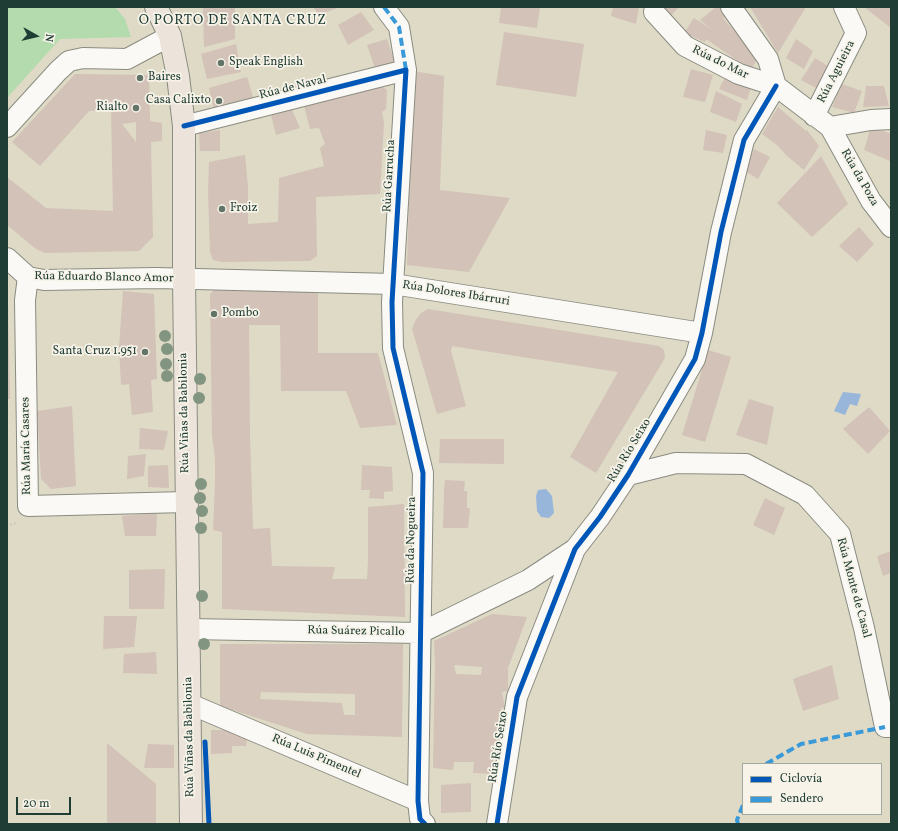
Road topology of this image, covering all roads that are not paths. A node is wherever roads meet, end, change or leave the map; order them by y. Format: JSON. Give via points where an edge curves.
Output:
{"nodes":[{"id":1,"x":156,"y":7,"type":"edge"},
{"id":2,"x":384,"y":7,"type":"edge"},
{"id":3,"x":731,"y":7,"type":"edge"},
{"id":4,"x":844,"y":7,"type":"edge"},
{"id":5,"x":654,"y":12,"type":"dead end"},
{"id":6,"x":170,"y":36,"type":"junction"},
{"id":7,"x":406,"y":70,"type":"junction"},
{"id":8,"x":776,"y":86,"type":"junction"},
{"id":9,"x":891,"y":119,"type":"edge"},
{"id":10,"x":822,"y":122,"type":"junction"},
{"id":11,"x":184,"y":126,"type":"junction"},
{"id":12,"x":7,"y":127,"type":"edge"},
{"id":13,"x":891,"y":227,"type":"edge"},
{"id":14,"x":7,"y":258,"type":"edge"},
{"id":15,"x":28,"y":277,"type":"junction"},
{"id":16,"x":184,"y":278,"type":"junction"},
{"id":17,"x":393,"y":284,"type":"junction"},
{"id":18,"x":702,"y":333,"type":"junction"},
{"id":19,"x":628,"y":475,"type":"junction"},
{"id":20,"x":186,"y":502,"type":"junction"},
{"id":21,"x":575,"y":549,"type":"junction"},
{"id":22,"x":188,"y":629,"type":"junction"},
{"id":23,"x":420,"y":633,"type":"junction"},
{"id":24,"x":190,"y":704,"type":"junction"},
{"id":25,"x":891,"y":726,"type":"edge"},
{"id":26,"x":418,"y":801,"type":"junction"},
{"id":27,"x":191,"y":824,"type":"edge"},
{"id":28,"x":425,"y":824,"type":"edge"},
{"id":29,"x":497,"y":824,"type":"edge"}],
"edges":[{"from":1,"to":6,"type":"main road","name":"Rúa Viñas da Babilonia"},
{"from":2,"to":7,"type":"street","name":"Rúa Garrucha","via":[[399,27]]},
{"from":3,"to":8,"type":"street","via":[[768,59]]},
{"from":4,"to":10,"type":"street","name":"Rúa Aguieira","via":[[856,33]]},
{"from":5,"to":8,"type":"street","name":"Rúa do Mar","via":[[685,46],[739,74]]},
{"from":6,"to":11,"type":"main road","name":"Rúa Viñas da Babilonia"},
{"from":6,"to":12,"type":"street","via":[[127,59],[82,58],[69,61]]},
{"from":7,"to":11,"type":"street","name":"Rúa de Naval"},
{"from":7,"to":17,"type":"street","name":"Rúa Garrucha"},
{"from":8,"to":10,"type":"street","name":"Rúa do Mar"},
{"from":8,"to":18,"type":"street","name":"Rúa Río Seixo","via":[[744,140],[721,232]]},
{"from":9,"to":10,"type":"street"},
{"from":10,"to":13,"type":"street","name":"Rúa da Poza","via":[[871,202]]},
{"from":11,"to":16,"type":"main road","name":"Rúa Viñas da Babilonia"},
{"from":14,"to":15,"type":"street","name":"Rúa Eduardo Blanco Amor"},
{"from":15,"to":16,"type":"street","name":"Rúa Eduardo Blanco Amor","via":[[44,280]]},
{"from":15,"to":20,"type":"street","name":"Rúa María Casares","via":[[25,300],[28,506]]},
{"from":16,"to":17,"type":"street","name":"Rúa Dolores Ibárruri"},
{"from":16,"to":20,"type":"main road","name":"Rúa Viñas da Babilonia"},
{"from":17,"to":18,"type":"street","name":"Rúa Dolores Ibárruri"},
{"from":17,"to":23,"type":"street","name":"Rúa da Nogueira","via":[[393,348],[423,473]]},
{"from":18,"to":19,"type":"street","name":"Rúa Río Seixo","via":[[695,358]]},
{"from":19,"to":21,"type":"street","name":"Rúa Río Seixo"},
{"from":19,"to":25,"type":"street","name":"Rúa Monte de Casal","via":[[676,463],[746,464],[805,495],[840,534],[864,628],[885,727]]},
{"from":20,"to":22,"type":"main road","name":"Rúa Viñas da Babilonia"},
{"from":21,"to":23,"type":"street","name":"Rúa Suárez Picallo","via":[[528,580]]},
{"from":21,"to":29,"type":"street","name":"Rúa Río Seixo","via":[[517,697]]},
{"from":22,"to":23,"type":"street","name":"Rúa Suárez Picallo"},
{"from":22,"to":24,"type":"main road","name":"Rúa Viñas da Babilonia"},
{"from":23,"to":26,"type":"street","name":"Rúa da Nogueira"},
{"from":24,"to":26,"type":"street","name":"Rúa Luis Pimentel"},
{"from":24,"to":27,"type":"main road","name":"Rúa Viñas da Babilonia"},
{"from":26,"to":28,"type":"street","via":[[420,819]]}]}
